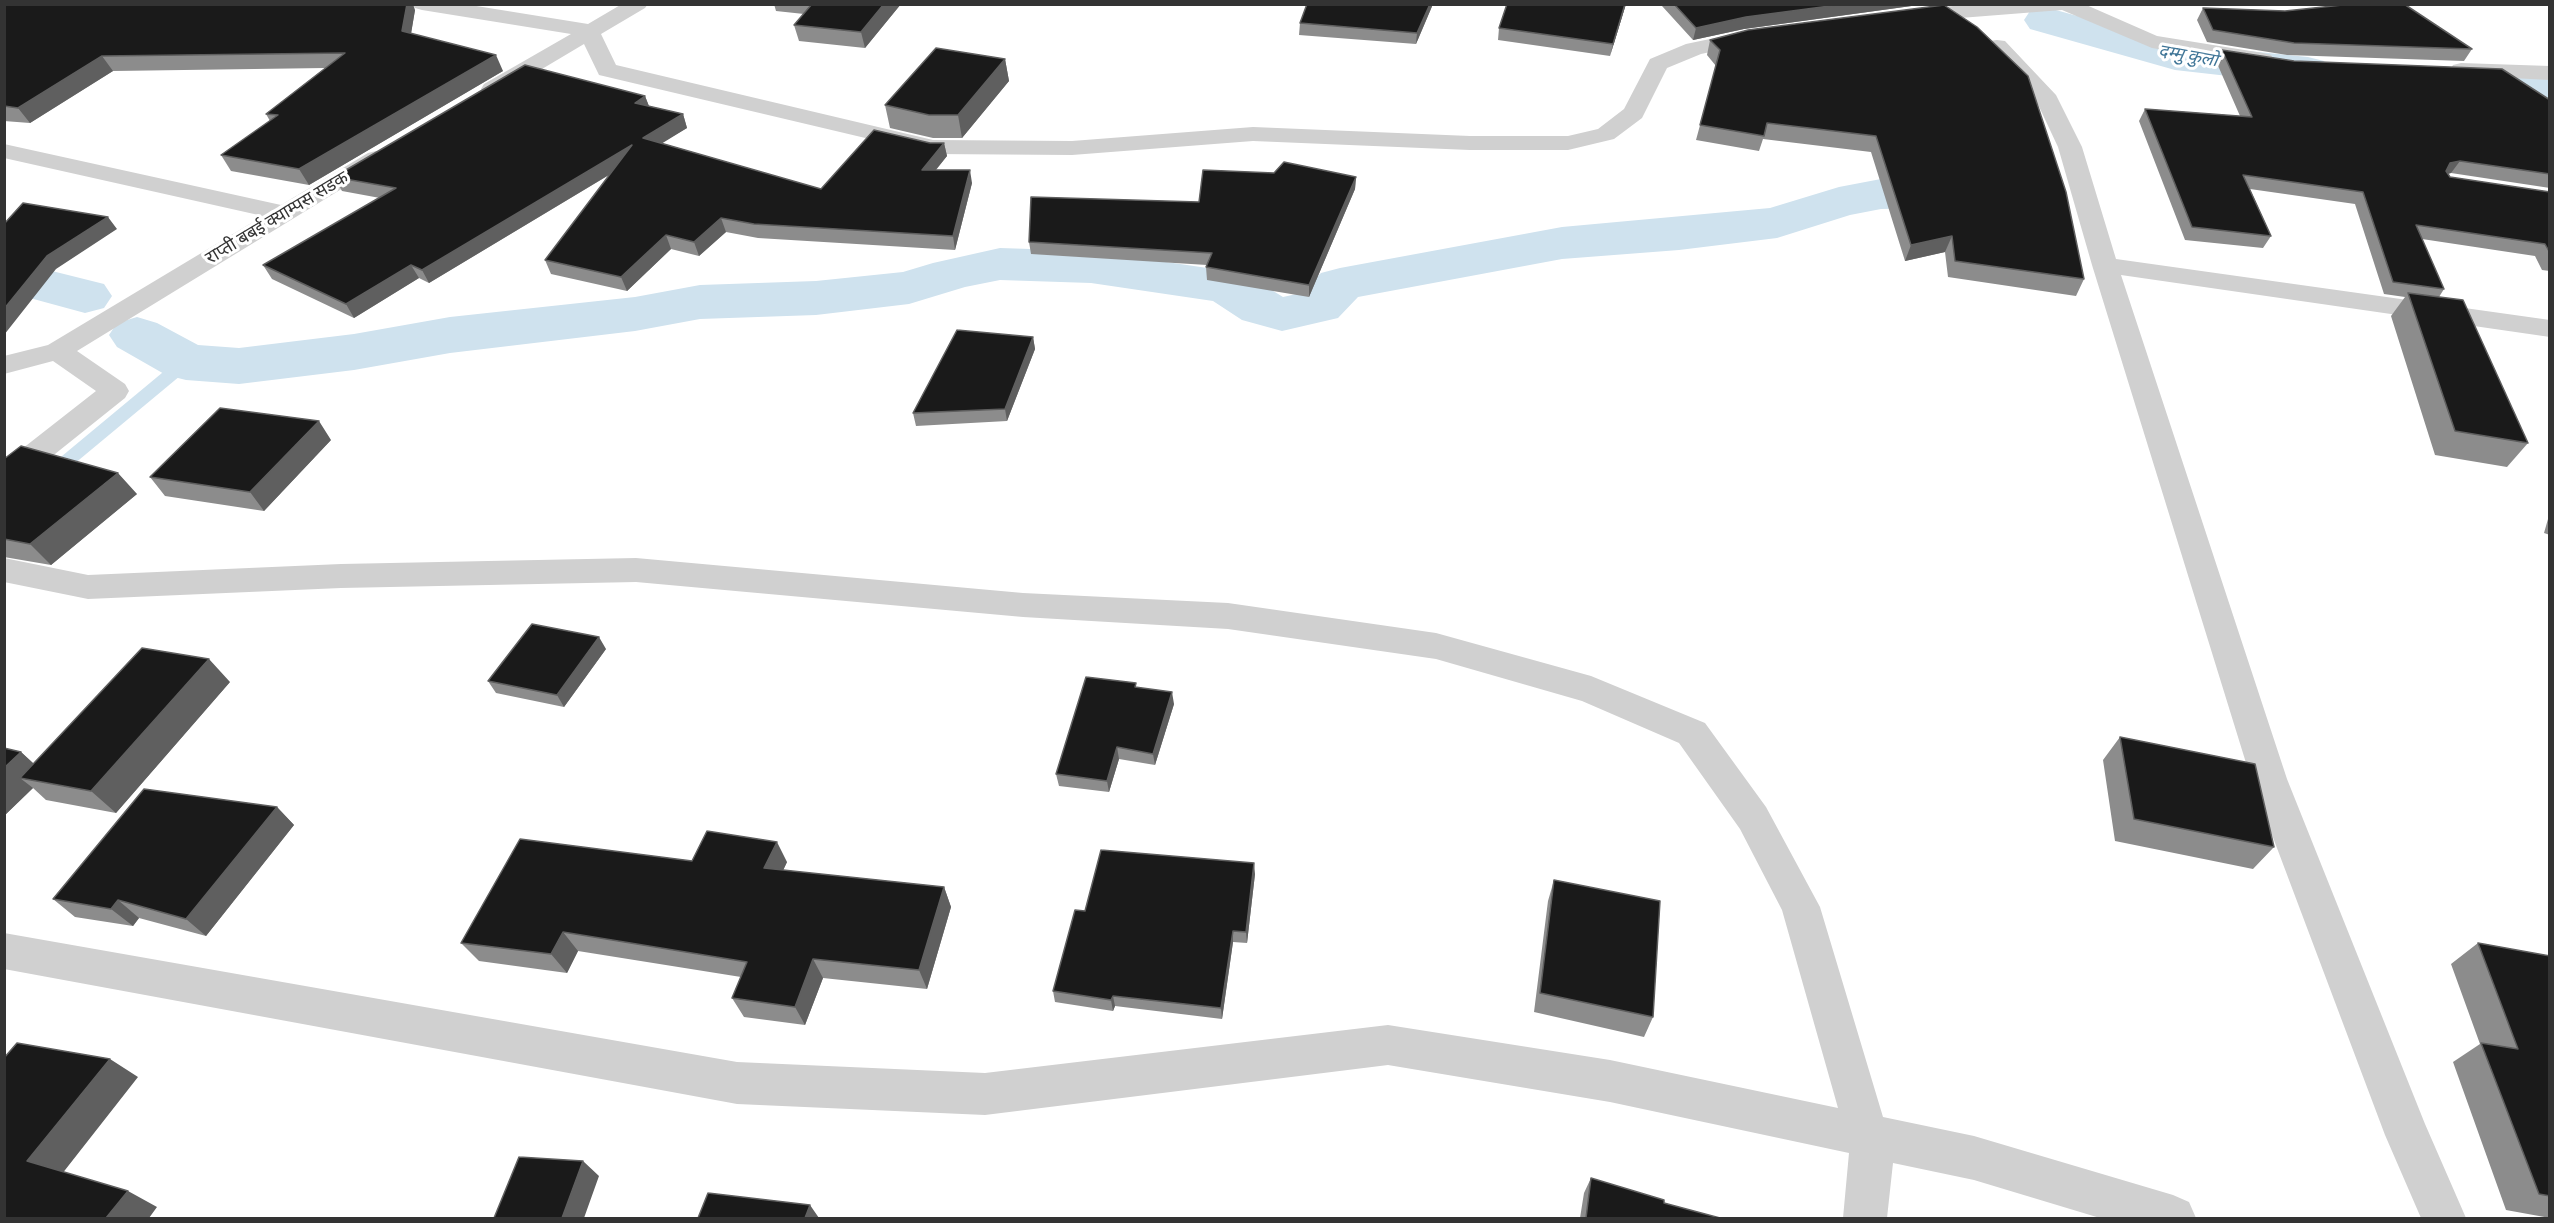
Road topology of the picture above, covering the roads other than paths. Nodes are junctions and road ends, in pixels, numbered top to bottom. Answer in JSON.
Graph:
{"nodes":[{"id":1,"x":422,"y":4,"type":"edge"},
{"id":2,"x":638,"y":4,"type":"edge"},
{"id":3,"x":2064,"y":4,"type":"edge"},
{"id":4,"x":1936,"y":8,"type":"edge"},
{"id":5,"x":1882,"y":19,"type":"edge"},
{"id":6,"x":589,"y":31,"type":"junction"},
{"id":7,"x":1779,"y":33,"type":"edge"},
{"id":8,"x":2287,"y":64,"type":"edge"},
{"id":9,"x":2442,"y":69,"type":"edge"},
{"id":10,"x":2550,"y":73,"type":"edge"},
{"id":11,"x":477,"y":98,"type":"edge"},
{"id":12,"x":395,"y":146,"type":"edge"},
{"id":13,"x":4,"y":151,"type":"edge"},
{"id":14,"x":283,"y":213,"type":"junction"},
{"id":15,"x":2105,"y":265,"type":"junction"},
{"id":16,"x":2550,"y":329,"type":"edge"},
{"id":17,"x":58,"y":351,"type":"junction"},
{"id":18,"x":4,"y":365,"type":"edge"},
{"id":19,"x":4,"y":479,"type":"edge"},
{"id":20,"x":4,"y":570,"type":"edge"},
{"id":21,"x":4,"y":951,"type":"edge"},
{"id":22,"x":1870,"y":1136,"type":"junction"},
{"id":23,"x":1865,"y":1218,"type":"edge"},
{"id":24,"x":2174,"y":1218,"type":"edge"},
{"id":25,"x":2444,"y":1218,"type":"edge"}],
"edges":[{"from":1,"to":6,"type":"street"},
{"from":2,"to":6,"type":"street"},
{"from":3,"to":4,"type":"street"},
{"from":3,"to":8,"type":"street"},
{"from":4,"to":5,"type":"street"},
{"from":4,"to":15,"type":"street"},
{"from":6,"to":7,"type":"street"},
{"from":6,"to":11,"type":"street"},
{"from":9,"to":10,"type":"street"},
{"from":12,"to":14,"type":"street","name":"राप्ती बबई क्याम्पस सडक"},
{"from":13,"to":14,"type":"street"},
{"from":14,"to":17,"type":"street","name":"राप्ती बबई क्याम्पस सडक"},
{"from":15,"to":16,"type":"street"},
{"from":15,"to":25,"type":"street"},
{"from":17,"to":18,"type":"street","name":"राप्ती बबई क्याम्पस सडक"},
{"from":17,"to":19,"type":"street"},
{"from":20,"to":22,"type":"street"},
{"from":21,"to":22,"type":"street"},
{"from":22,"to":23,"type":"street"},
{"from":22,"to":24,"type":"street"}]}
